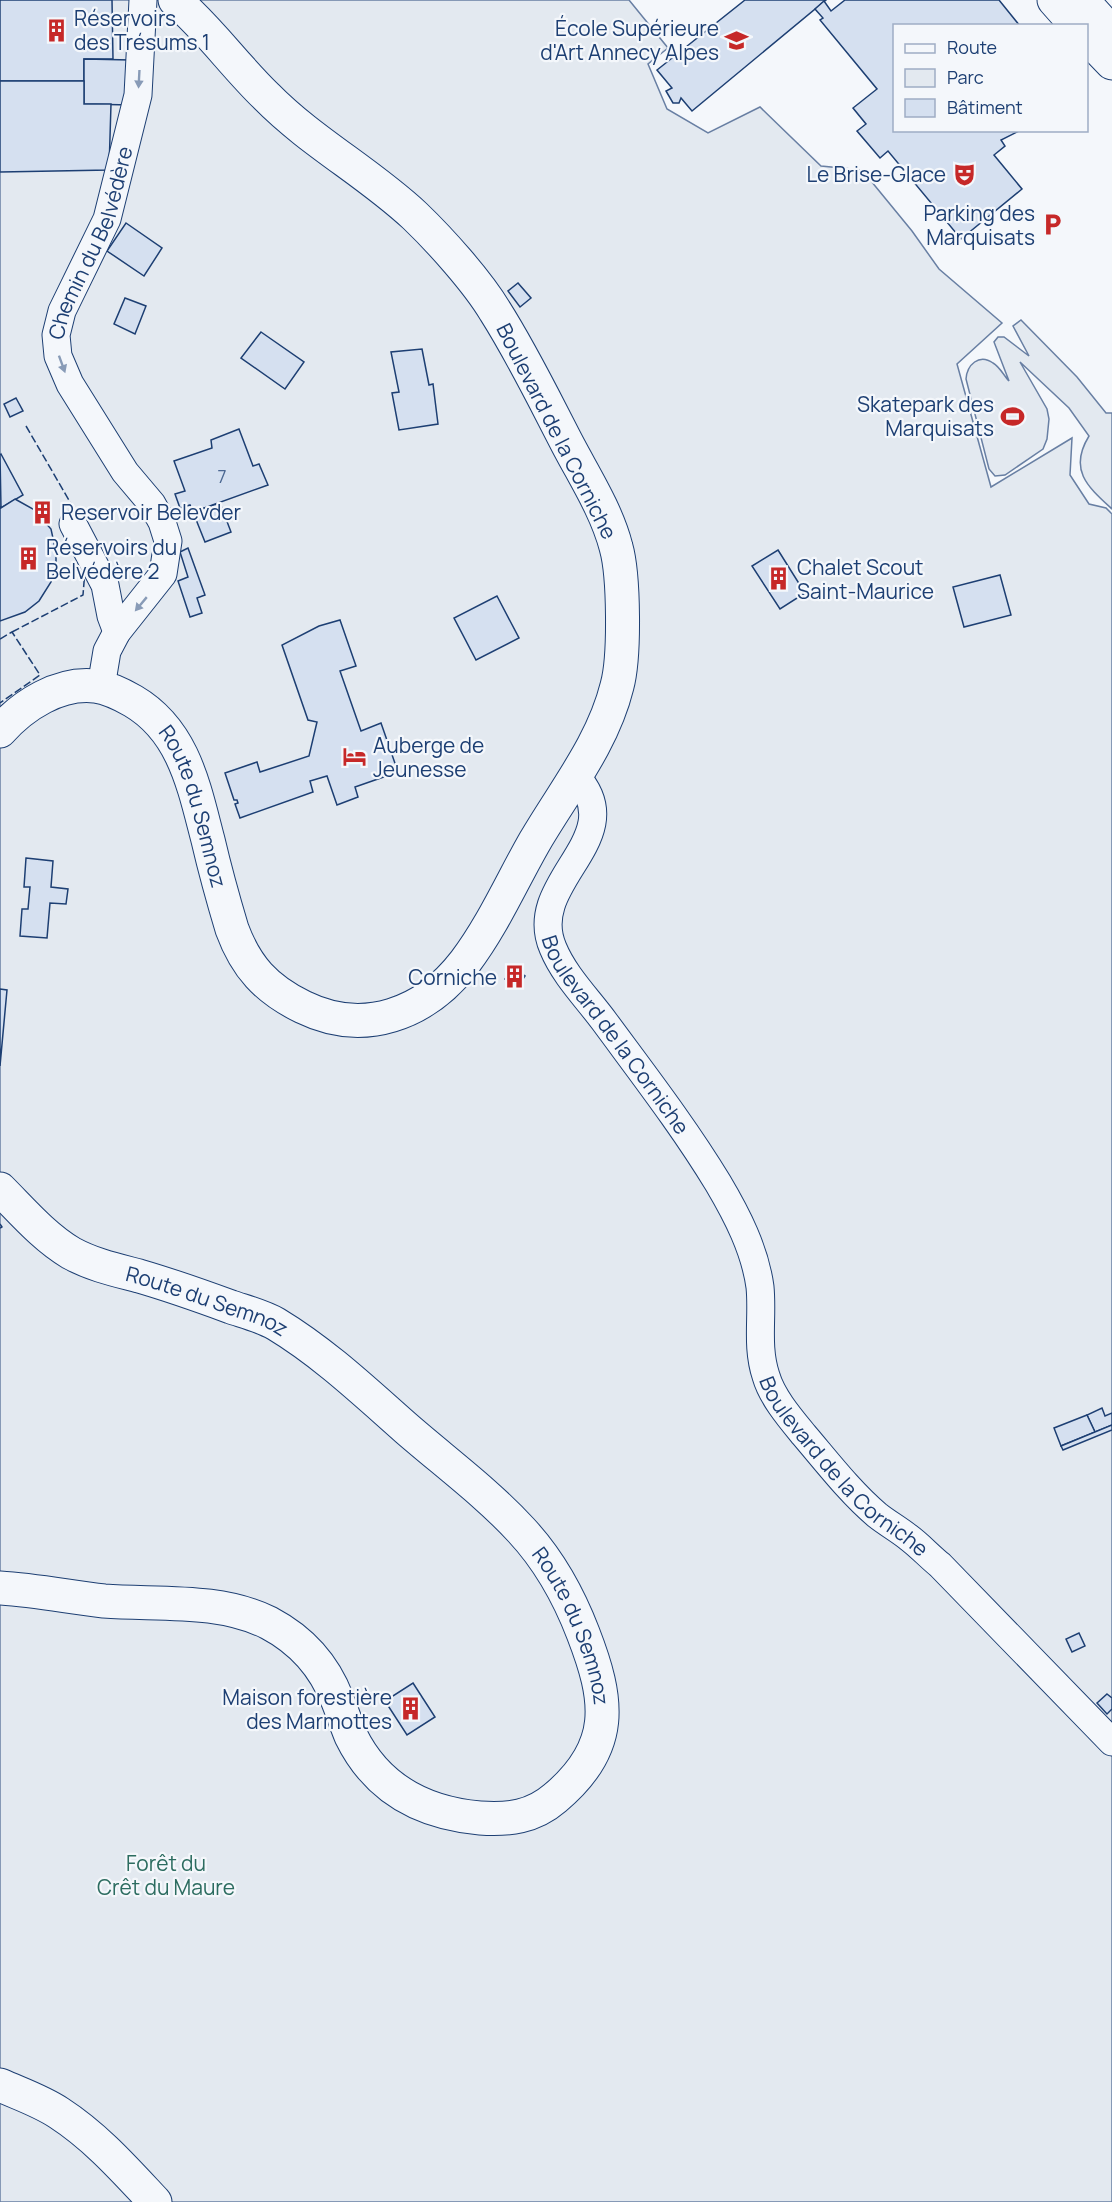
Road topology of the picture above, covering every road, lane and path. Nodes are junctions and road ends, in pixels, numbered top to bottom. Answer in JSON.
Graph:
{"nodes":[{"id":1,"x":143,"y":0,"type":"edge"},
{"id":2,"x":175,"y":0,"type":"edge"},
{"id":3,"x":1054,"y":0,"type":"edge"},
{"id":4,"x":1082,"y":0,"type":"edge"},
{"id":5,"x":1075,"y":24,"type":"edge"},
{"id":6,"x":1112,"y":33,"type":"edge"},
{"id":7,"x":1088,"y":38,"type":"edge"},
{"id":8,"x":1112,"y":63,"type":"edge"},
{"id":9,"x":73,"y":524,"type":"dead end"},
{"id":10,"x":117,"y":632,"type":"junction"},
{"id":11,"x":101,"y":687,"type":"junction"},
{"id":12,"x":0,"y":731,"type":"edge"},
{"id":13,"x":576,"y":777,"type":"junction"},
{"id":14,"x":0,"y":1189,"type":"edge"},
{"id":15,"x":0,"y":1587,"type":"edge"},
{"id":16,"x":1112,"y":1742,"type":"edge"},
{"id":17,"x":0,"y":2085,"type":"edge"},
{"id":18,"x":155,"y":2202,"type":"edge"}],
"edges":[{"from":1,"to":10,"type":"street","name":"Chemin du Belvédère","one_way":true},
{"from":2,"to":13,"type":"main road","name":"Boulevard de la Corniche"},
{"from":3,"to":5,"type":"main road"},
{"from":4,"to":6,"type":"main road"},
{"from":7,"to":8,"type":"main road"},
{"from":9,"to":10,"type":"street"},
{"from":10,"to":11,"type":"street","name":"Chemin du Belvédère"},
{"from":11,"to":12,"type":"main road","name":"Route du Semnoz"},
{"from":11,"to":13,"type":"main road","name":"Route du Semnoz"},
{"from":13,"to":16,"type":"street","name":"Boulevard de la Corniche"},
{"from":14,"to":15,"type":"main road","name":"Route du Semnoz"},
{"from":17,"to":18,"type":"main road"}]}
